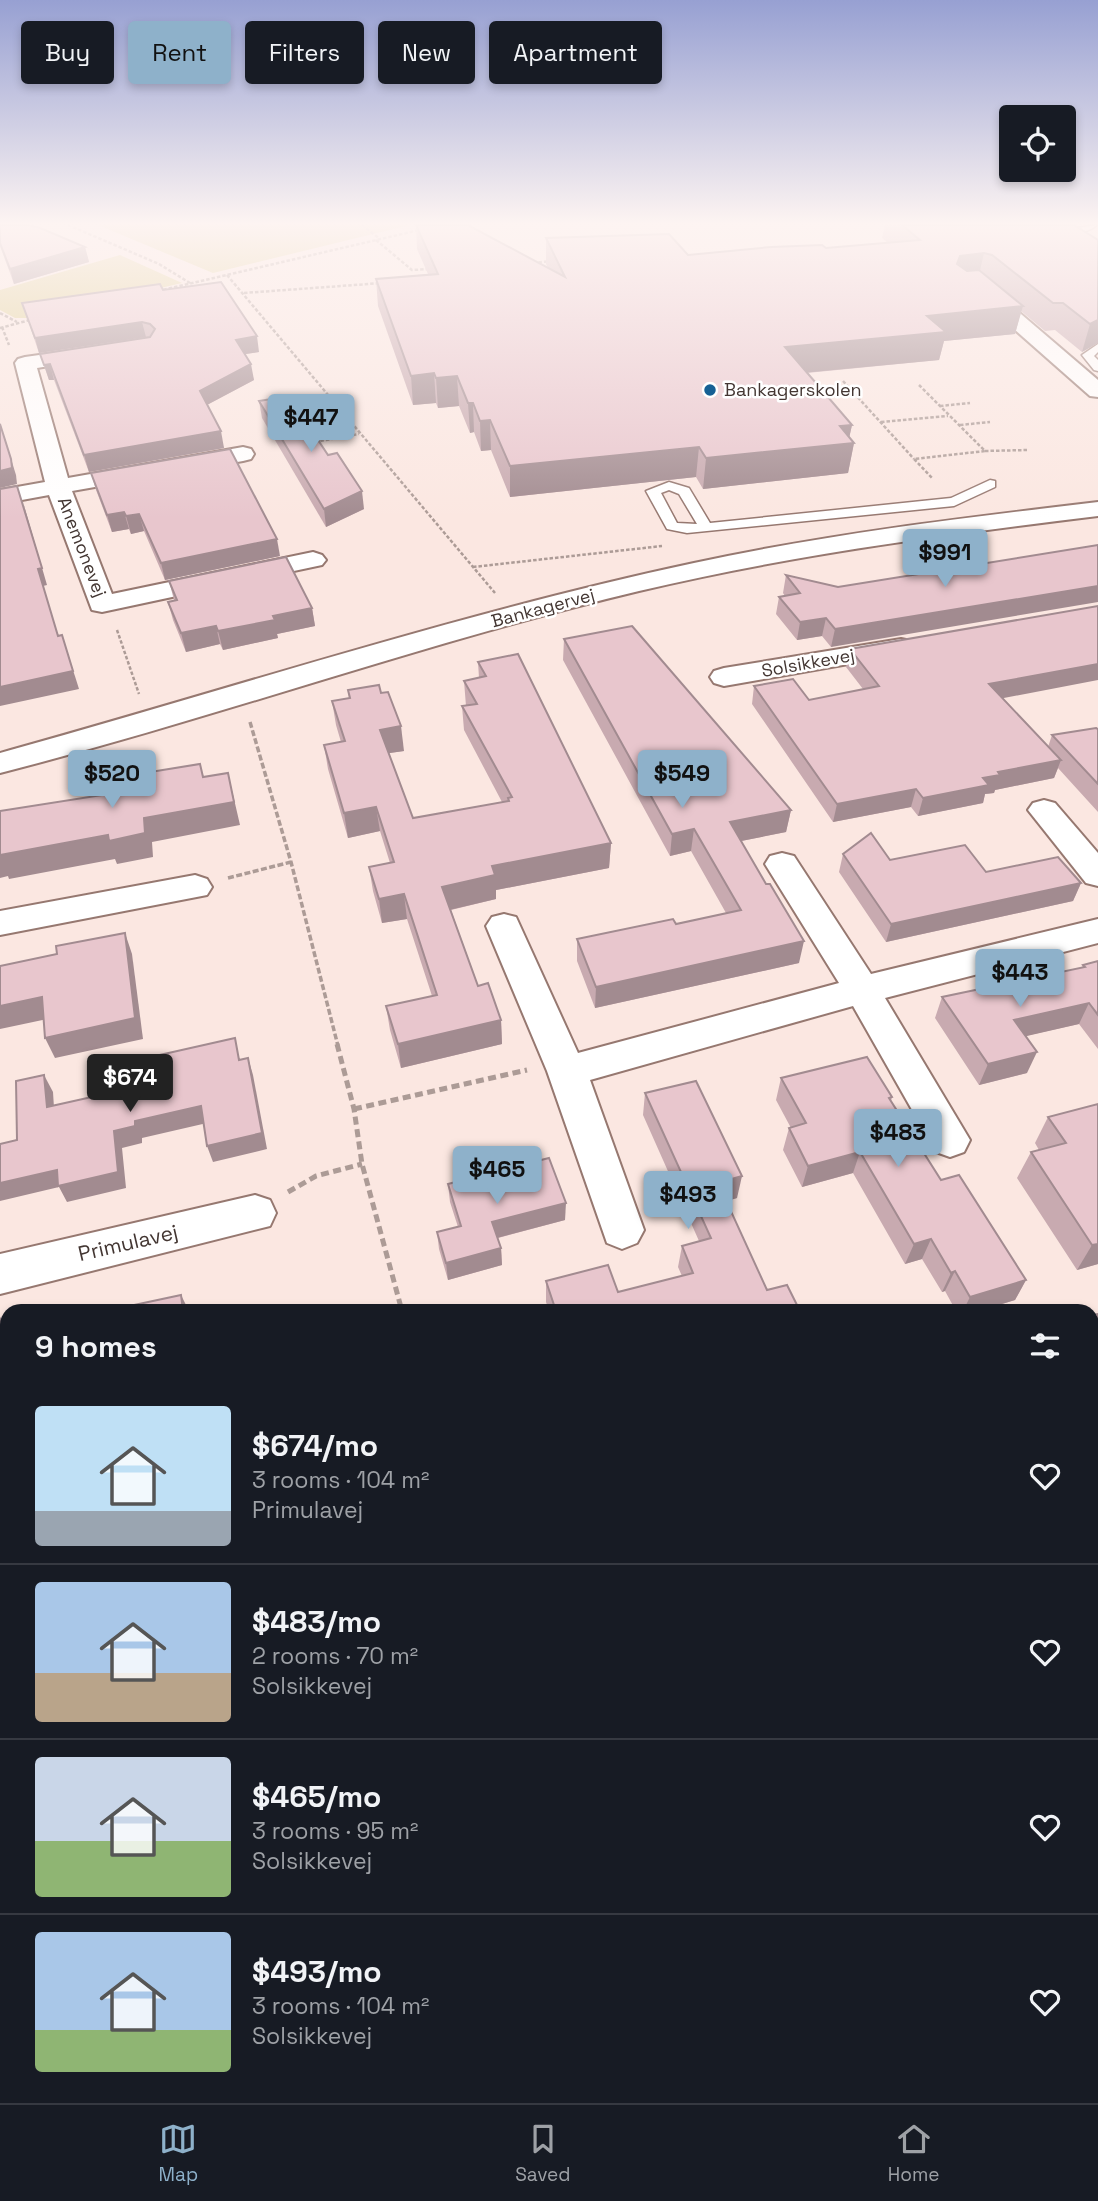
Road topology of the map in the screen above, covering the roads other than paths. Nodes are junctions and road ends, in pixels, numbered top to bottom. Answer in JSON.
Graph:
{"nodes":[{"id":1,"x":1019,"y":323,"type":"edge"},
{"id":2,"x":1098,"y":347,"type":"edge"},
{"id":3,"x":119,"y":350,"type":"edge"},
{"id":4,"x":1098,"y":368,"type":"edge"},
{"id":5,"x":1098,"y":391,"type":"edge"},
{"id":6,"x":243,"y":454,"type":"road end"},
{"id":7,"x":990,"y":484,"type":"dead end"},
{"id":8,"x":58,"y":486,"type":"junction"},
{"id":9,"x":0,"y":497,"type":"edge"},
{"id":10,"x":1098,"y":509,"type":"edge"},
{"id":11,"x":706,"y":528,"type":"dead end"},
{"id":12,"x":313,"y":560,"type":"dead end"},
{"id":13,"x":924,"y":643,"type":"edge"},
{"id":14,"x":724,"y":677,"type":"dead end"},
{"id":15,"x":0,"y":763,"type":"edge"},
{"id":16,"x":1044,"y":810,"type":"dead end"},
{"id":17,"x":782,"y":864,"type":"dead end"},
{"id":18,"x":1098,"y":875,"type":"edge"},
{"id":19,"x":195,"y":887,"type":"road end"},
{"id":20,"x":0,"y":923,"type":"edge"},
{"id":21,"x":504,"y":926,"type":"dead end"},
{"id":22,"x":1098,"y":931,"type":"edge"},
{"id":23,"x":862,"y":990,"type":"junction"},
{"id":24,"x":567,"y":1071,"type":"junction"},
{"id":25,"x":950,"y":1140,"type":"dead end"},
{"id":26,"x":255,"y":1213,"type":"road end"},
{"id":27,"x":622,"y":1230,"type":"dead end"},
{"id":28,"x":0,"y":1274,"type":"edge"}],
"edges":[{"from":1,"to":5,"type":"street"},
{"from":2,"to":4,"type":"lane"},
{"from":3,"to":8,"type":"street","name":"Anemonevej"},
{"from":6,"to":8,"type":"street","name":"Anemonevej"},
{"from":7,"to":11,"type":"lane"},
{"from":8,"to":9,"type":"street","name":"Anemonevej"},
{"from":8,"to":12,"type":"street","name":"Anemonevej"},
{"from":10,"to":15,"type":"street","name":"Bankagervej"},
{"from":13,"to":14,"type":"street","name":"Solsikkevej"},
{"from":16,"to":18,"type":"street"},
{"from":17,"to":23,"type":"street"},
{"from":19,"to":20,"type":"street"},
{"from":21,"to":24,"type":"street"},
{"from":22,"to":23,"type":"street"},
{"from":23,"to":24,"type":"street"},
{"from":23,"to":25,"type":"street"},
{"from":24,"to":27,"type":"street"},
{"from":26,"to":28,"type":"street","name":"Primulavej"}]}
